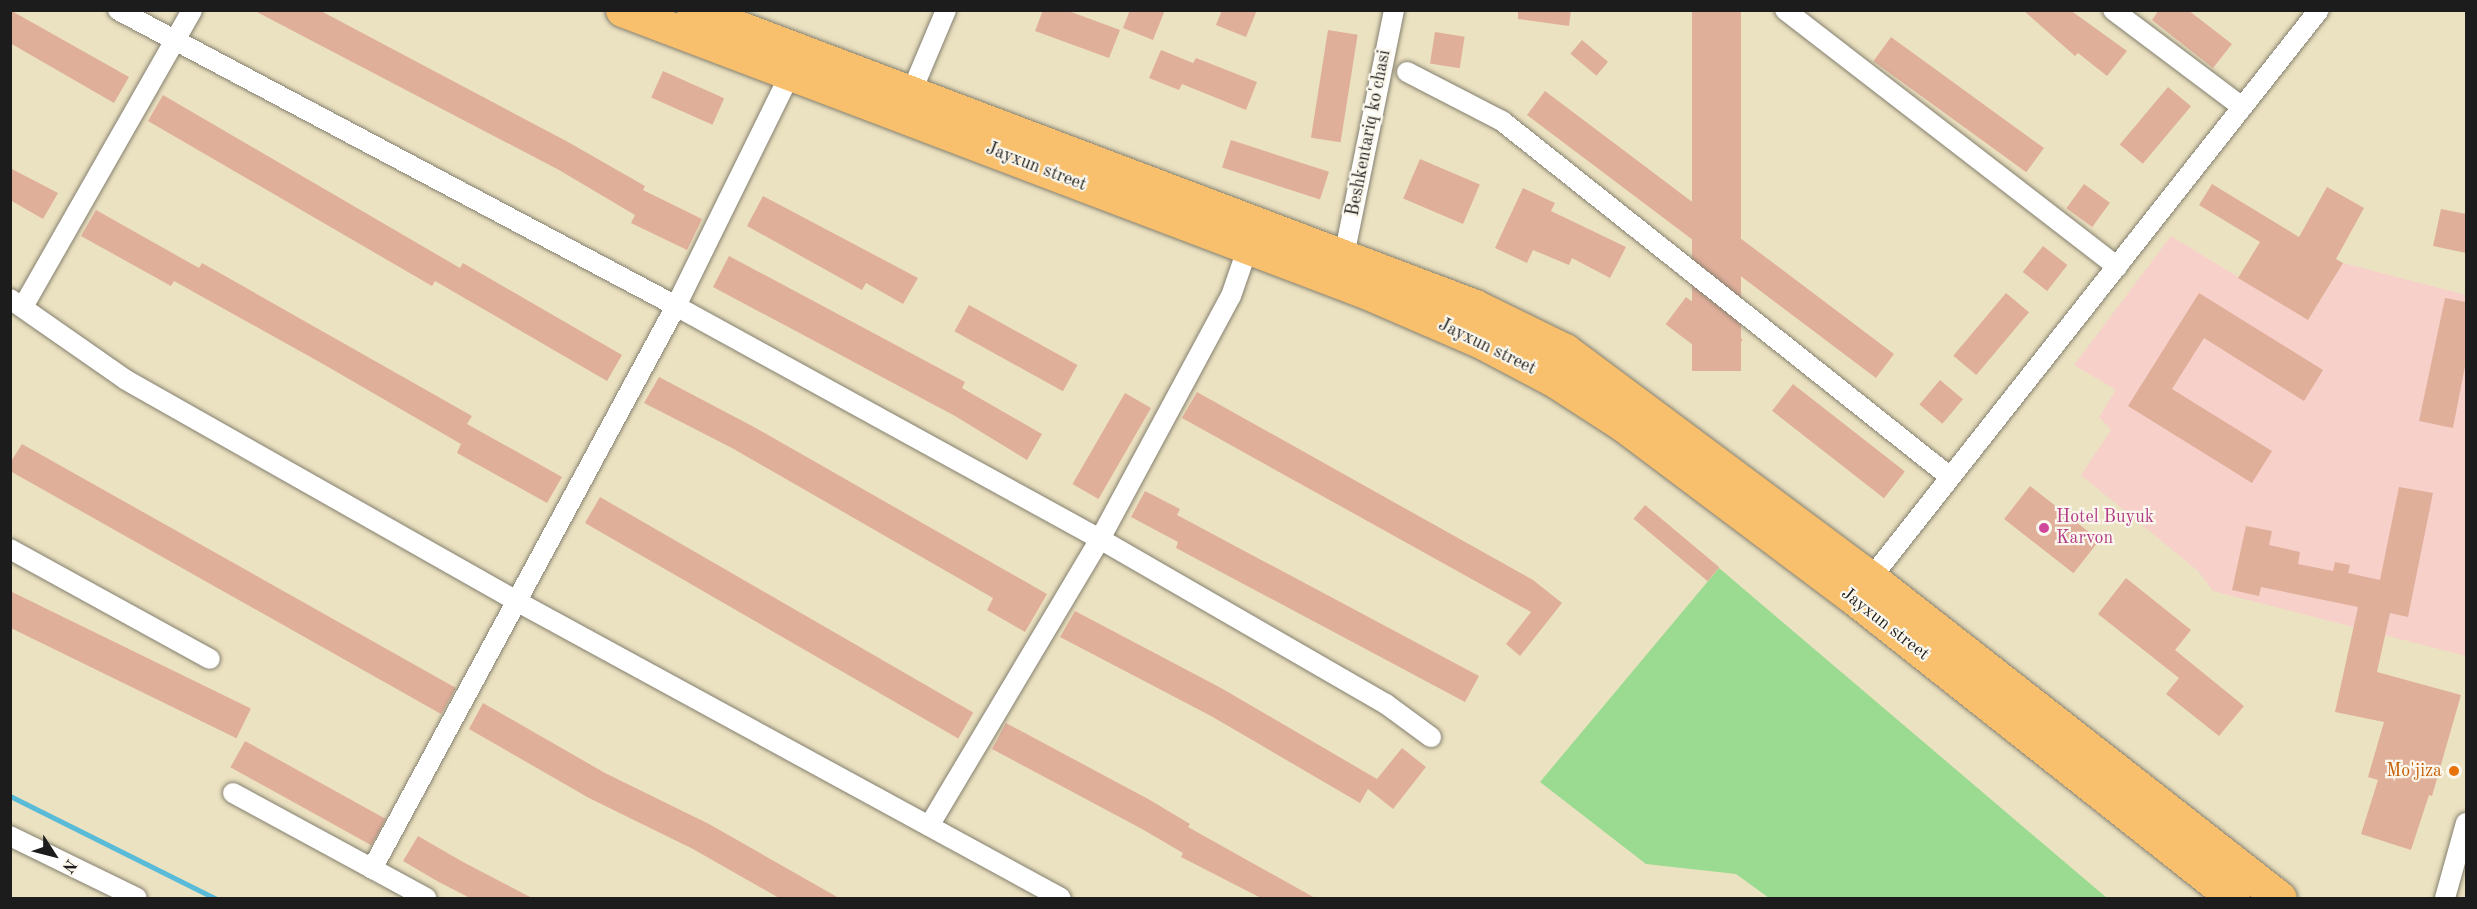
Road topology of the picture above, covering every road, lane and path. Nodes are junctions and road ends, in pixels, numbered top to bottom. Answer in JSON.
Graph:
{"nodes":[{"id":1,"x":118,"y":10,"type":"edge"},
{"id":2,"x":192,"y":10,"type":"edge"},
{"id":3,"x":622,"y":10,"type":"edge"},
{"id":4,"x":693,"y":10,"type":"edge"},
{"id":5,"x":946,"y":10,"type":"edge"},
{"id":6,"x":1785,"y":10,"type":"edge"},
{"id":7,"x":2113,"y":10,"type":"edge"},
{"id":8,"x":2319,"y":10,"type":"edge"},
{"id":9,"x":1394,"y":11,"type":"edge"},
{"id":10,"x":178,"y":40,"type":"junction"},
{"id":11,"x":1407,"y":72,"type":"dead end"},
{"id":12,"x":790,"y":74,"type":"junction"},
{"id":13,"x":911,"y":93,"type":"junction"},
{"id":14,"x":2242,"y":107,"type":"junction"},
{"id":15,"x":1248,"y":247,"type":"junction"},
{"id":16,"x":1344,"y":256,"type":"junction"},
{"id":17,"x":2117,"y":267,"type":"junction"},
{"id":18,"x":17,"y":302,"type":"edge"},
{"id":19,"x":676,"y":306,"type":"junction"},
{"id":20,"x":1950,"y":477,"type":"junction"},
{"id":21,"x":1100,"y":538,"type":"junction"},
{"id":22,"x":10,"y":549,"type":"edge"},
{"id":23,"x":1871,"y":578,"type":"junction"},
{"id":24,"x":518,"y":602,"type":"junction"},
{"id":25,"x":210,"y":659,"type":"dead end"},
{"id":26,"x":1431,"y":737,"type":"dead end"},
{"id":27,"x":233,"y":793,"type":"dead end"},
{"id":28,"x":2466,"y":823,"type":"edge"},
{"id":29,"x":929,"y":826,"type":"junction"},
{"id":30,"x":10,"y":836,"type":"edge"},
{"id":31,"x":372,"y":869,"type":"junction"},
{"id":32,"x":137,"y":898,"type":"edge"},
{"id":33,"x":426,"y":898,"type":"edge"},
{"id":34,"x":1061,"y":898,"type":"edge"},
{"id":35,"x":2233,"y":898,"type":"edge"},
{"id":36,"x":2280,"y":898,"type":"edge"},
{"id":37,"x":2445,"y":898,"type":"edge"}],
"edges":[{"from":1,"to":10,"type":"street"},
{"from":2,"to":10,"type":"street"},
{"from":3,"to":12,"type":"highway","name":"Jayxun street"},
{"from":4,"to":13,"type":"highway","name":"Jayxun street"},
{"from":5,"to":13,"type":"street"},
{"from":6,"to":17,"type":"street"},
{"from":7,"to":14,"type":"street"},
{"from":8,"to":14,"type":"street"},
{"from":9,"to":16,"type":"street","name":"Beshkentariq ko'chasi"},
{"from":10,"to":18,"type":"street"},
{"from":10,"to":19,"type":"street"},
{"from":11,"to":20,"type":"street"},
{"from":12,"to":15,"type":"highway","name":"Jayxun street"},
{"from":12,"to":19,"type":"street"},
{"from":13,"to":16,"type":"highway","name":"Jayxun street"},
{"from":14,"to":17,"type":"street"},
{"from":15,"to":21,"type":"street"},
{"from":15,"to":35,"type":"highway","name":"Jayxun street"},
{"from":16,"to":23,"type":"highway","name":"Jayxun street"},
{"from":17,"to":20,"type":"street"},
{"from":18,"to":24,"type":"street"},
{"from":19,"to":21,"type":"street"},
{"from":19,"to":24,"type":"street"},
{"from":20,"to":23,"type":"street"},
{"from":21,"to":26,"type":"street"},
{"from":21,"to":29,"type":"street"},
{"from":22,"to":25,"type":"street"},
{"from":23,"to":36,"type":"highway","name":"Jayxun street"},
{"from":24,"to":29,"type":"street"},
{"from":24,"to":31,"type":"street"},
{"from":27,"to":31,"type":"street"},
{"from":28,"to":37,"type":"street"},
{"from":29,"to":34,"type":"street"},
{"from":30,"to":32,"type":"street"},
{"from":31,"to":33,"type":"street"}]}
